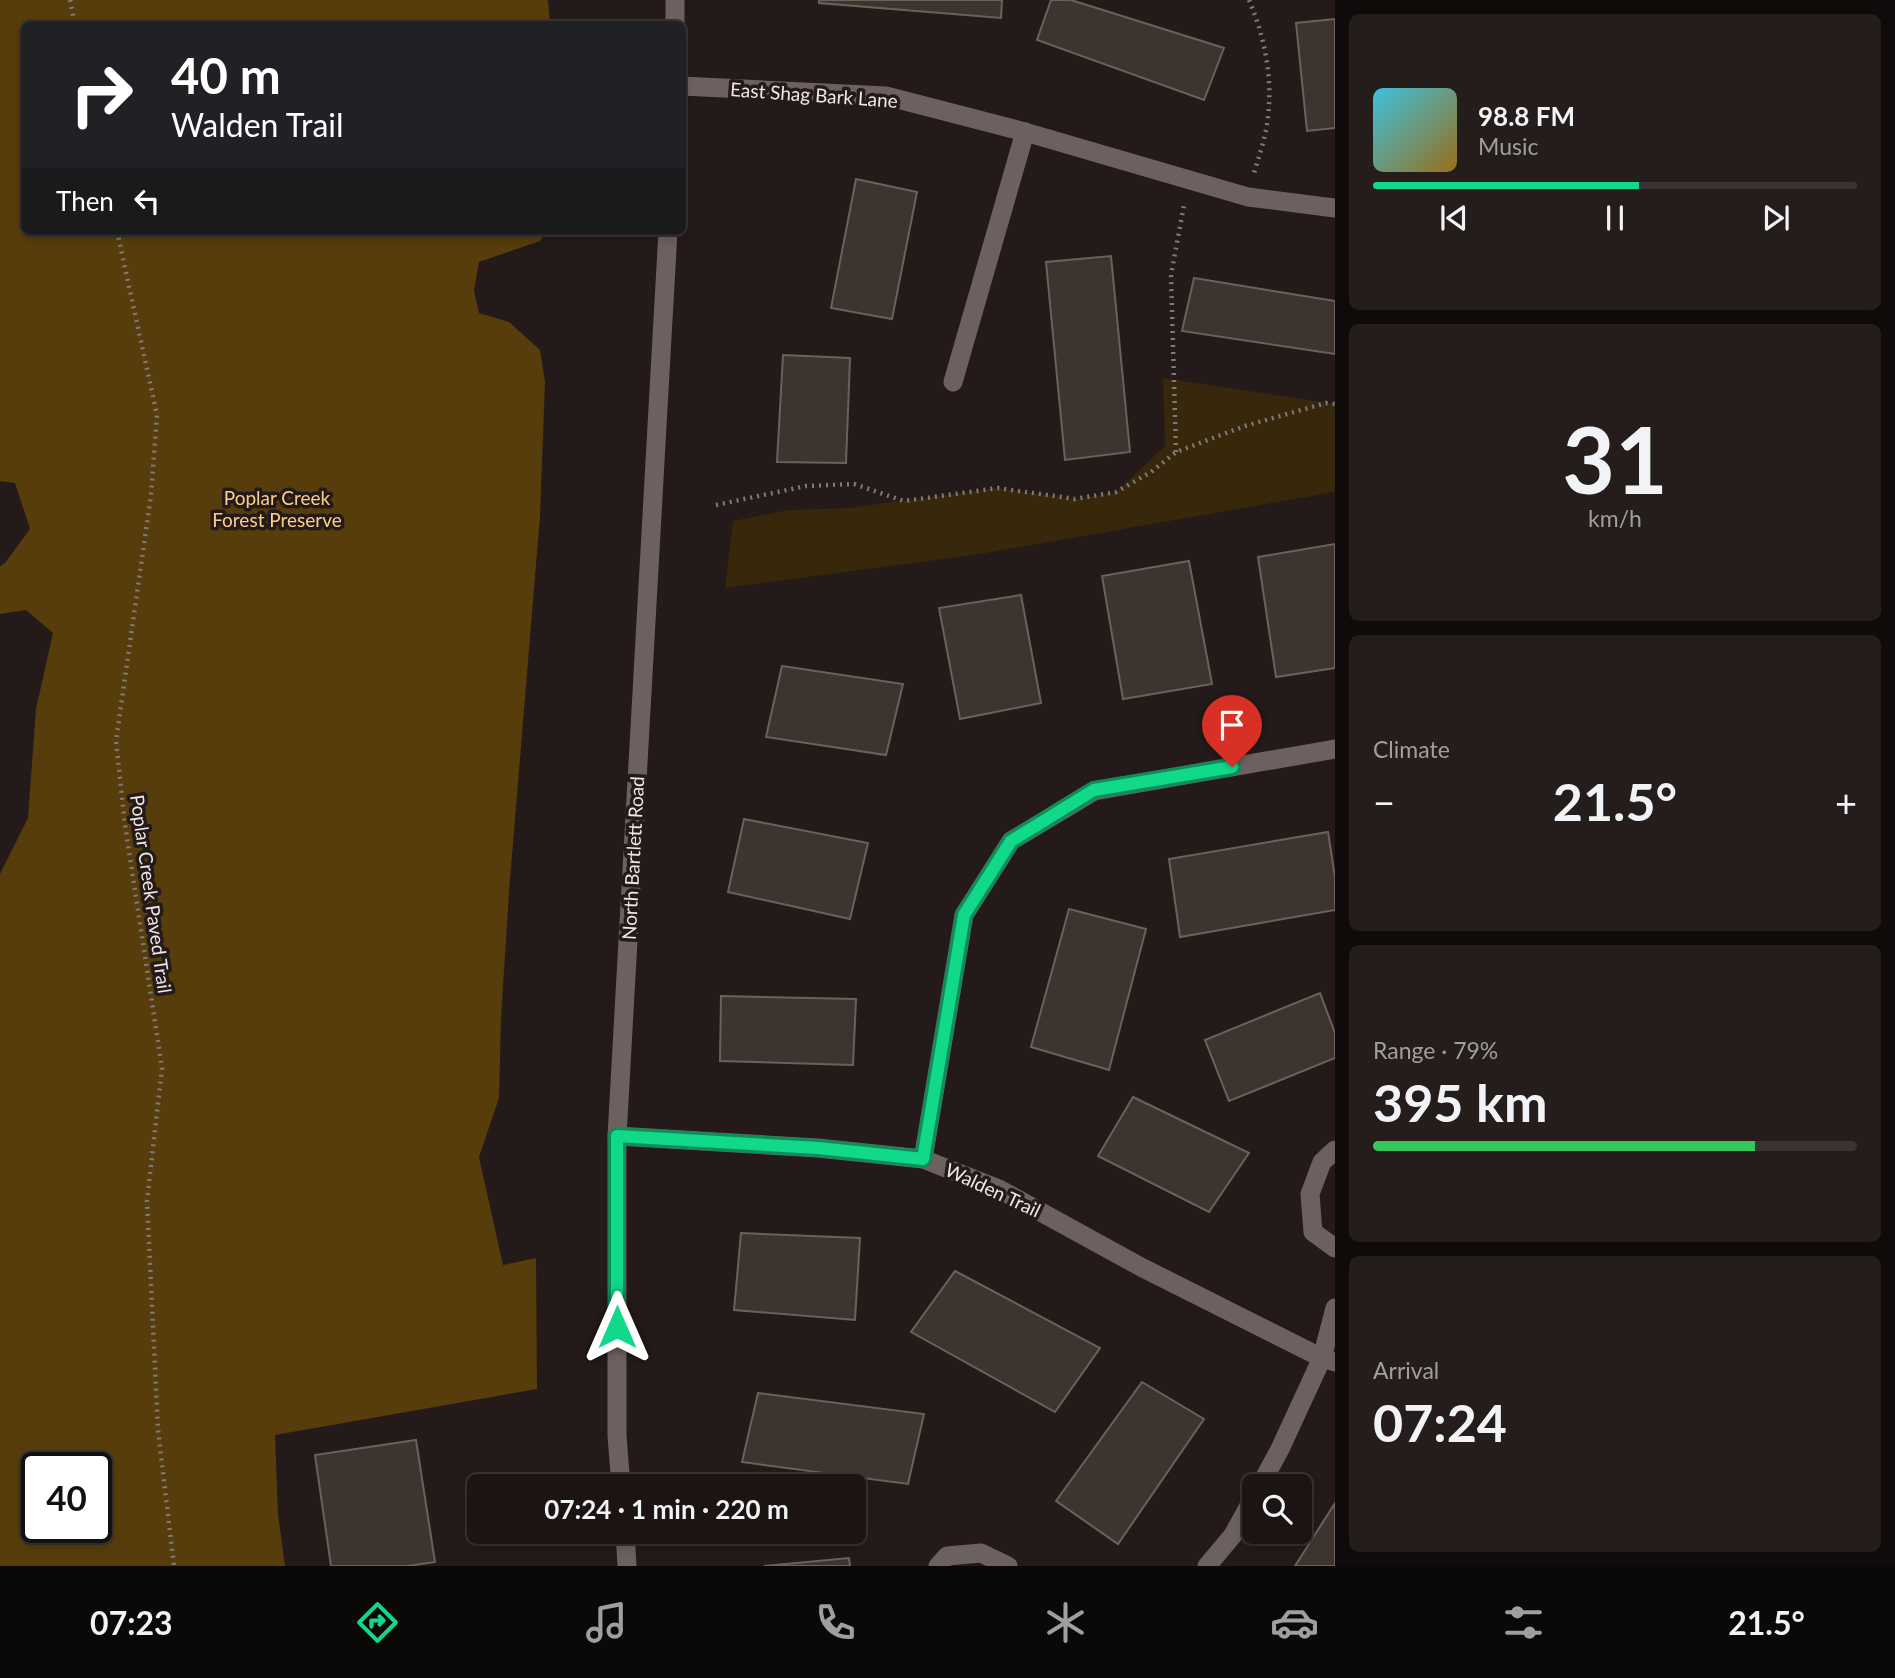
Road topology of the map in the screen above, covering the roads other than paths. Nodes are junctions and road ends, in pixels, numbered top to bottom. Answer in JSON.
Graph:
{"nodes":[{"id":1,"x":675,"y":0,"type":"edge"},
{"id":2,"x":675,"y":21,"type":"edge"},
{"id":3,"x":686,"y":86,"type":"edge"},
{"id":4,"x":1025,"y":132,"type":"junction"},
{"id":5,"x":1335,"y":208,"type":"edge"},
{"id":6,"x":668,"y":235,"type":"edge"},
{"id":7,"x":953,"y":383,"type":"dead end"},
{"id":8,"x":1335,"y":749,"type":"edge"},
{"id":9,"x":617,"y":1136,"type":"junction"},
{"id":10,"x":1335,"y":1150,"type":"edge"},
{"id":11,"x":923,"y":1159,"type":"junction"},
{"id":12,"x":1335,"y":1248,"type":"edge"},
{"id":13,"x":1335,"y":1308,"type":"edge"},
{"id":14,"x":1329,"y":1360,"type":"edge"},
{"id":15,"x":620,"y":1474,"type":"edge"},
{"id":16,"x":1266,"y":1474,"type":"edge"},
{"id":17,"x":1242,"y":1519,"type":"edge"},
{"id":18,"x":626,"y":1544,"type":"edge"},
{"id":19,"x":627,"y":1566,"type":"edge"},
{"id":20,"x":938,"y":1566,"type":"edge"},
{"id":21,"x":1008,"y":1566,"type":"edge"},
{"id":22,"x":1207,"y":1566,"type":"edge"}],
"edges":[{"from":1,"to":2,"type":"street"},
{"from":3,"to":4,"type":"street","name":"East Shag Bark Lane"},
{"from":4,"to":5,"type":"street","name":"East Shag Bark Lane"},
{"from":4,"to":7,"type":"street"},
{"from":6,"to":9,"type":"street","name":"North Bartlett Road"},
{"from":8,"to":11,"type":"street"},
{"from":9,"to":11,"type":"street","name":"Walden Trail"},
{"from":9,"to":15,"type":"street","name":"North Bartlett Road"},
{"from":10,"to":12,"type":"street"},
{"from":11,"to":14,"type":"street","name":"Walden Trail"},
{"from":13,"to":14,"type":"street"},
{"from":14,"to":16,"type":"street"},
{"from":17,"to":22,"type":"street"},
{"from":18,"to":19,"type":"street"},
{"from":20,"to":21,"type":"street"}]}
